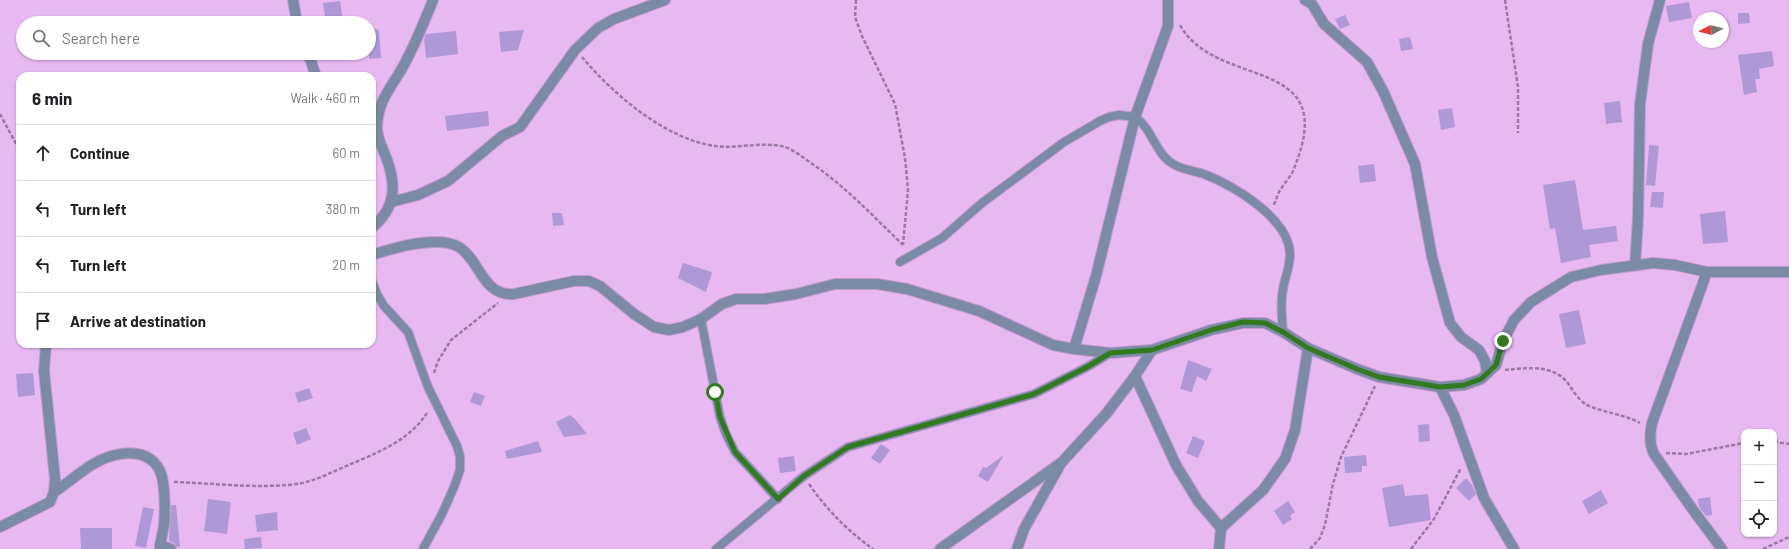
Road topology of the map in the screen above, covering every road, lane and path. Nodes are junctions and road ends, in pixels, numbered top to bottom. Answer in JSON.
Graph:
{"nodes":[{"id":1,"x":293,"y":0,"type":"edge"},
{"id":2,"x":433,"y":0,"type":"edge"},
{"id":3,"x":665,"y":0,"type":"edge"},
{"id":4,"x":856,"y":0,"type":"edge"},
{"id":5,"x":1306,"y":0,"type":"edge"},
{"id":6,"x":1505,"y":0,"type":"edge"},
{"id":7,"x":1660,"y":0,"type":"edge"},
{"id":8,"x":1168,"y":5,"type":"edge"},
{"id":9,"x":296,"y":16,"type":"edge"},
{"id":10,"x":575,"y":50,"type":"junction"},
{"id":11,"x":310,"y":60,"type":"edge"},
{"id":12,"x":315,"y":72,"type":"edge"},
{"id":13,"x":0,"y":114,"type":"edge"},
{"id":14,"x":1135,"y":117,"type":"junction"},
{"id":15,"x":1518,"y":133,"type":"dead end"},
{"id":16,"x":16,"y":144,"type":"edge"},
{"id":17,"x":391,"y":202,"type":"junction"},
{"id":18,"x":1269,"y":214,"type":"junction"},
{"id":19,"x":376,"y":225,"type":"edge"},
{"id":20,"x":903,"y":245,"type":"junction"},
{"id":21,"x":376,"y":254,"type":"edge"},
{"id":22,"x":900,"y":262,"type":"joint"},
{"id":23,"x":1635,"y":264,"type":"junction"},
{"id":24,"x":1707,"y":272,"type":"junction"},
{"id":25,"x":1789,"y":272,"type":"edge"},
{"id":26,"x":376,"y":291,"type":"edge"},
{"id":27,"x":506,"y":294,"type":"junction"},
{"id":28,"x":701,"y":319,"type":"junction"},
{"id":29,"x":1283,"y":332,"type":"junction"},
{"id":30,"x":46,"y":348,"type":"edge"},
{"id":31,"x":1308,"y":348,"type":"junction"},
{"id":32,"x":1074,"y":349,"type":"junction"},
{"id":33,"x":1152,"y":350,"type":"junction"},
{"id":34,"x":1110,"y":353,"type":"junction"},
{"id":35,"x":1487,"y":373,"type":"junction"},
{"id":36,"x":1135,"y":376,"type":"junction"},
{"id":37,"x":1379,"y":377,"type":"junction"},
{"id":38,"x":428,"y":387,"type":"junction"},
{"id":39,"x":1440,"y":387,"type":"junction"},
{"id":40,"x":429,"y":408,"type":"dead end"},
{"id":41,"x":1651,"y":429,"type":"junction"},
{"id":42,"x":1777,"y":442,"type":"edge"},
{"id":43,"x":1741,"y":444,"type":"edge"},
{"id":44,"x":1789,"y":444,"type":"edge"},
{"id":45,"x":1654,"y":454,"type":"junction"},
{"id":46,"x":1468,"y":456,"type":"junction"},
{"id":47,"x":1062,"y":462,"type":"junction"},
{"id":48,"x":804,"y":476,"type":"junction"},
{"id":49,"x":163,"y":481,"type":"junction"},
{"id":50,"x":54,"y":492,"type":"junction"},
{"id":51,"x":778,"y":499,"type":"junction"},
{"id":52,"x":0,"y":527,"type":"edge"},
{"id":53,"x":1221,"y":528,"type":"junction"},
{"id":54,"x":1789,"y":537,"type":"edge"},
{"id":55,"x":160,"y":547,"type":"edge"},
{"id":56,"x":170,"y":549,"type":"edge"},
{"id":57,"x":423,"y":549,"type":"edge"},
{"id":58,"x":716,"y":549,"type":"edge"},
{"id":59,"x":873,"y":549,"type":"edge"},
{"id":60,"x":940,"y":549,"type":"edge"},
{"id":61,"x":1017,"y":549,"type":"edge"},
{"id":62,"x":1219,"y":549,"type":"edge"},
{"id":63,"x":1310,"y":549,"type":"edge"},
{"id":64,"x":1411,"y":549,"type":"edge"},
{"id":65,"x":1514,"y":549,"type":"edge"},
{"id":66,"x":1722,"y":549,"type":"edge"},
{"id":67,"x":1763,"y":549,"type":"edge"}],
"edges":[{"from":1,"to":9,"type":"street"},
{"from":2,"to":17,"type":"street"},
{"from":3,"to":10,"type":"street"},
{"from":4,"to":20,"type":"path"},
{"from":5,"to":35,"type":"street"},
{"from":6,"to":15,"type":"path"},
{"from":7,"to":23,"type":"street"},
{"from":8,"to":14,"type":"street"},
{"from":8,"to":18,"type":"path"},
{"from":10,"to":17,"type":"street"},
{"from":10,"to":20,"type":"path"},
{"from":11,"to":12,"type":"street"},
{"from":13,"to":16,"type":"path"},
{"from":14,"to":18,"type":"lane"},
{"from":14,"to":22,"type":"lane"},
{"from":14,"to":32,"type":"street"},
{"from":17,"to":19,"type":"street"},
{"from":18,"to":29,"type":"lane"},
{"from":20,"to":22,"type":"path"},
{"from":21,"to":27,"type":"street"},
{"from":23,"to":24,"type":"street"},
{"from":23,"to":35,"type":"street"},
{"from":24,"to":25,"type":"street"},
{"from":24,"to":41,"type":"street"},
{"from":26,"to":38,"type":"lane"},
{"from":27,"to":28,"type":"street"},
{"from":27,"to":38,"type":"path"},
{"from":28,"to":32,"type":"street"},
{"from":28,"to":51,"type":"lane"},
{"from":29,"to":31,"type":"street"},
{"from":29,"to":33,"type":"street"},
{"from":30,"to":50,"type":"street"},
{"from":31,"to":37,"type":"street"},
{"from":31,"to":53,"type":"street"},
{"from":32,"to":34,"type":"street"},
{"from":33,"to":34,"type":"street"},
{"from":33,"to":36,"type":"street"},
{"from":34,"to":48,"type":"lane"},
{"from":35,"to":39,"type":"street"},
{"from":35,"to":41,"type":"path"},
{"from":36,"to":47,"type":"street"},
{"from":36,"to":53,"type":"street"},
{"from":37,"to":39,"type":"street"},
{"from":37,"to":63,"type":"path"},
{"from":38,"to":57,"type":"lane"},
{"from":39,"to":46,"type":"street"},
{"from":40,"to":49,"type":"path"},
{"from":41,"to":45,"type":"street"},
{"from":42,"to":44,"type":"path"},
{"from":43,"to":45,"type":"path"},
{"from":45,"to":66,"type":"street"},
{"from":46,"to":64,"type":"path"},
{"from":46,"to":65,"type":"street"},
{"from":47,"to":60,"type":"street"},
{"from":47,"to":61,"type":"street"},
{"from":48,"to":51,"type":"lane"},
{"from":48,"to":59,"type":"path"},
{"from":49,"to":50,"type":"street"},
{"from":49,"to":55,"type":"street"},
{"from":50,"to":52,"type":"street"},
{"from":51,"to":58,"type":"lane"},
{"from":53,"to":62,"type":"street"},
{"from":54,"to":67,"type":"path"},
{"from":55,"to":56,"type":"street"}]}
